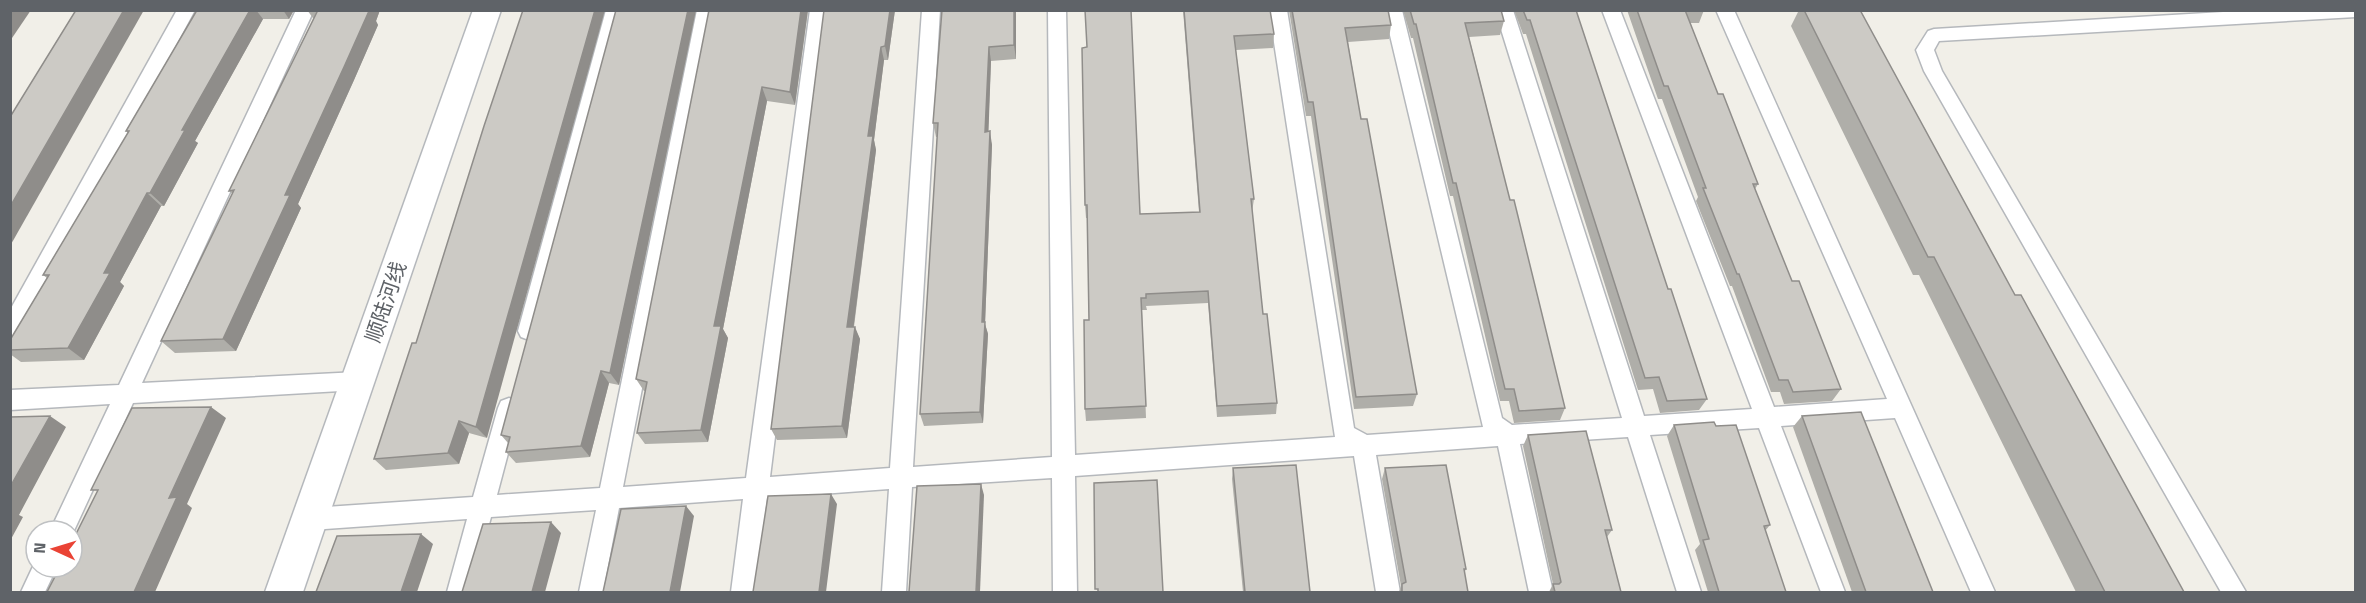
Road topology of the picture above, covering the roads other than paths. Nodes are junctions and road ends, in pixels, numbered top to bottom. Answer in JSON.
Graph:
{"nodes":[{"id":1,"x":186,"y":10,"type":"edge"},
{"id":2,"x":305,"y":10,"type":"edge"},
{"id":3,"x":487,"y":10,"type":"edge"},
{"id":4,"x":615,"y":10,"type":"edge"},
{"id":5,"x":706,"y":10,"type":"edge"},
{"id":6,"x":819,"y":10,"type":"edge"},
{"id":7,"x":931,"y":10,"type":"edge"},
{"id":8,"x":1056,"y":10,"type":"edge"},
{"id":9,"x":1278,"y":10,"type":"edge"},
{"id":10,"x":1393,"y":10,"type":"edge"},
{"id":11,"x":1504,"y":10,"type":"edge"},
{"id":12,"x":1611,"y":10,"type":"edge"},
{"id":13,"x":1725,"y":10,"type":"edge"},
{"id":14,"x":2355,"y":11,"type":"edge"},
{"id":15,"x":10,"y":331,"type":"edge"},
{"id":16,"x":526,"y":345,"type":"edge"},
{"id":17,"x":358,"y":381,"type":"junction"},
{"id":18,"x":513,"y":392,"type":"edge"},
{"id":19,"x":127,"y":393,"type":"junction"},
{"id":20,"x":10,"y":400,"type":"edge"},
{"id":21,"x":1901,"y":408,"type":"junction"},
{"id":22,"x":1766,"y":417,"type":"junction"},
{"id":23,"x":1636,"y":426,"type":"junction"},
{"id":24,"x":1507,"y":435,"type":"junction"},
{"id":25,"x":1363,"y":445,"type":"junction"},
{"id":26,"x":1063,"y":466,"type":"junction"},
{"id":27,"x":901,"y":478,"type":"junction"},
{"id":28,"x":757,"y":488,"type":"junction"},
{"id":29,"x":610,"y":498,"type":"junction"},
{"id":30,"x":483,"y":507,"type":"junction"},
{"id":31,"x":68,"y":519,"type":"edge"},
{"id":32,"x":311,"y":519,"type":"junction"},
{"id":33,"x":284,"y":592,"type":"edge"},
{"id":34,"x":459,"y":592,"type":"edge"},
{"id":35,"x":591,"y":592,"type":"edge"},
{"id":36,"x":743,"y":592,"type":"edge"},
{"id":37,"x":894,"y":592,"type":"edge"},
{"id":38,"x":1065,"y":592,"type":"edge"},
{"id":39,"x":1388,"y":592,"type":"edge"},
{"id":40,"x":1541,"y":592,"type":"edge"},
{"id":41,"x":1689,"y":592,"type":"edge"},
{"id":42,"x":1833,"y":592,"type":"edge"},
{"id":43,"x":1983,"y":592,"type":"edge"},
{"id":44,"x":2234,"y":592,"type":"edge"}],
"edges":[{"from":1,"to":15,"type":"lane"},
{"from":2,"to":19,"type":"lane"},
{"from":3,"to":17,"type":"street","name":"顺陆河线"},
{"from":4,"to":16,"type":"lane"},
{"from":5,"to":29,"type":"lane"},
{"from":6,"to":28,"type":"lane"},
{"from":7,"to":27,"type":"lane"},
{"from":8,"to":26,"type":"lane"},
{"from":9,"to":25,"type":"lane"},
{"from":10,"to":24,"type":"lane"},
{"from":11,"to":23,"type":"lane"},
{"from":12,"to":22,"type":"lane"},
{"from":13,"to":21,"type":"lane"},
{"from":14,"to":44,"type":"lane"},
{"from":17,"to":19,"type":"lane"},
{"from":17,"to":32,"type":"street","name":"顺陆河线"},
{"from":18,"to":30,"type":"lane"},
{"from":19,"to":20,"type":"lane"},
{"from":19,"to":31,"type":"lane"},
{"from":21,"to":22,"type":"lane"},
{"from":21,"to":43,"type":"lane"},
{"from":22,"to":23,"type":"lane"},
{"from":22,"to":42,"type":"lane"},
{"from":23,"to":24,"type":"lane"},
{"from":23,"to":41,"type":"lane"},
{"from":24,"to":25,"type":"lane"},
{"from":24,"to":40,"type":"lane"},
{"from":25,"to":26,"type":"lane"},
{"from":25,"to":39,"type":"lane"},
{"from":26,"to":27,"type":"lane"},
{"from":26,"to":38,"type":"lane"},
{"from":27,"to":28,"type":"lane"},
{"from":27,"to":37,"type":"lane"},
{"from":28,"to":29,"type":"lane"},
{"from":28,"to":36,"type":"lane"},
{"from":29,"to":30,"type":"lane"},
{"from":29,"to":35,"type":"lane"},
{"from":30,"to":32,"type":"lane"},
{"from":30,"to":34,"type":"lane"},
{"from":32,"to":33,"type":"street","name":"顺陆河线"}]}
